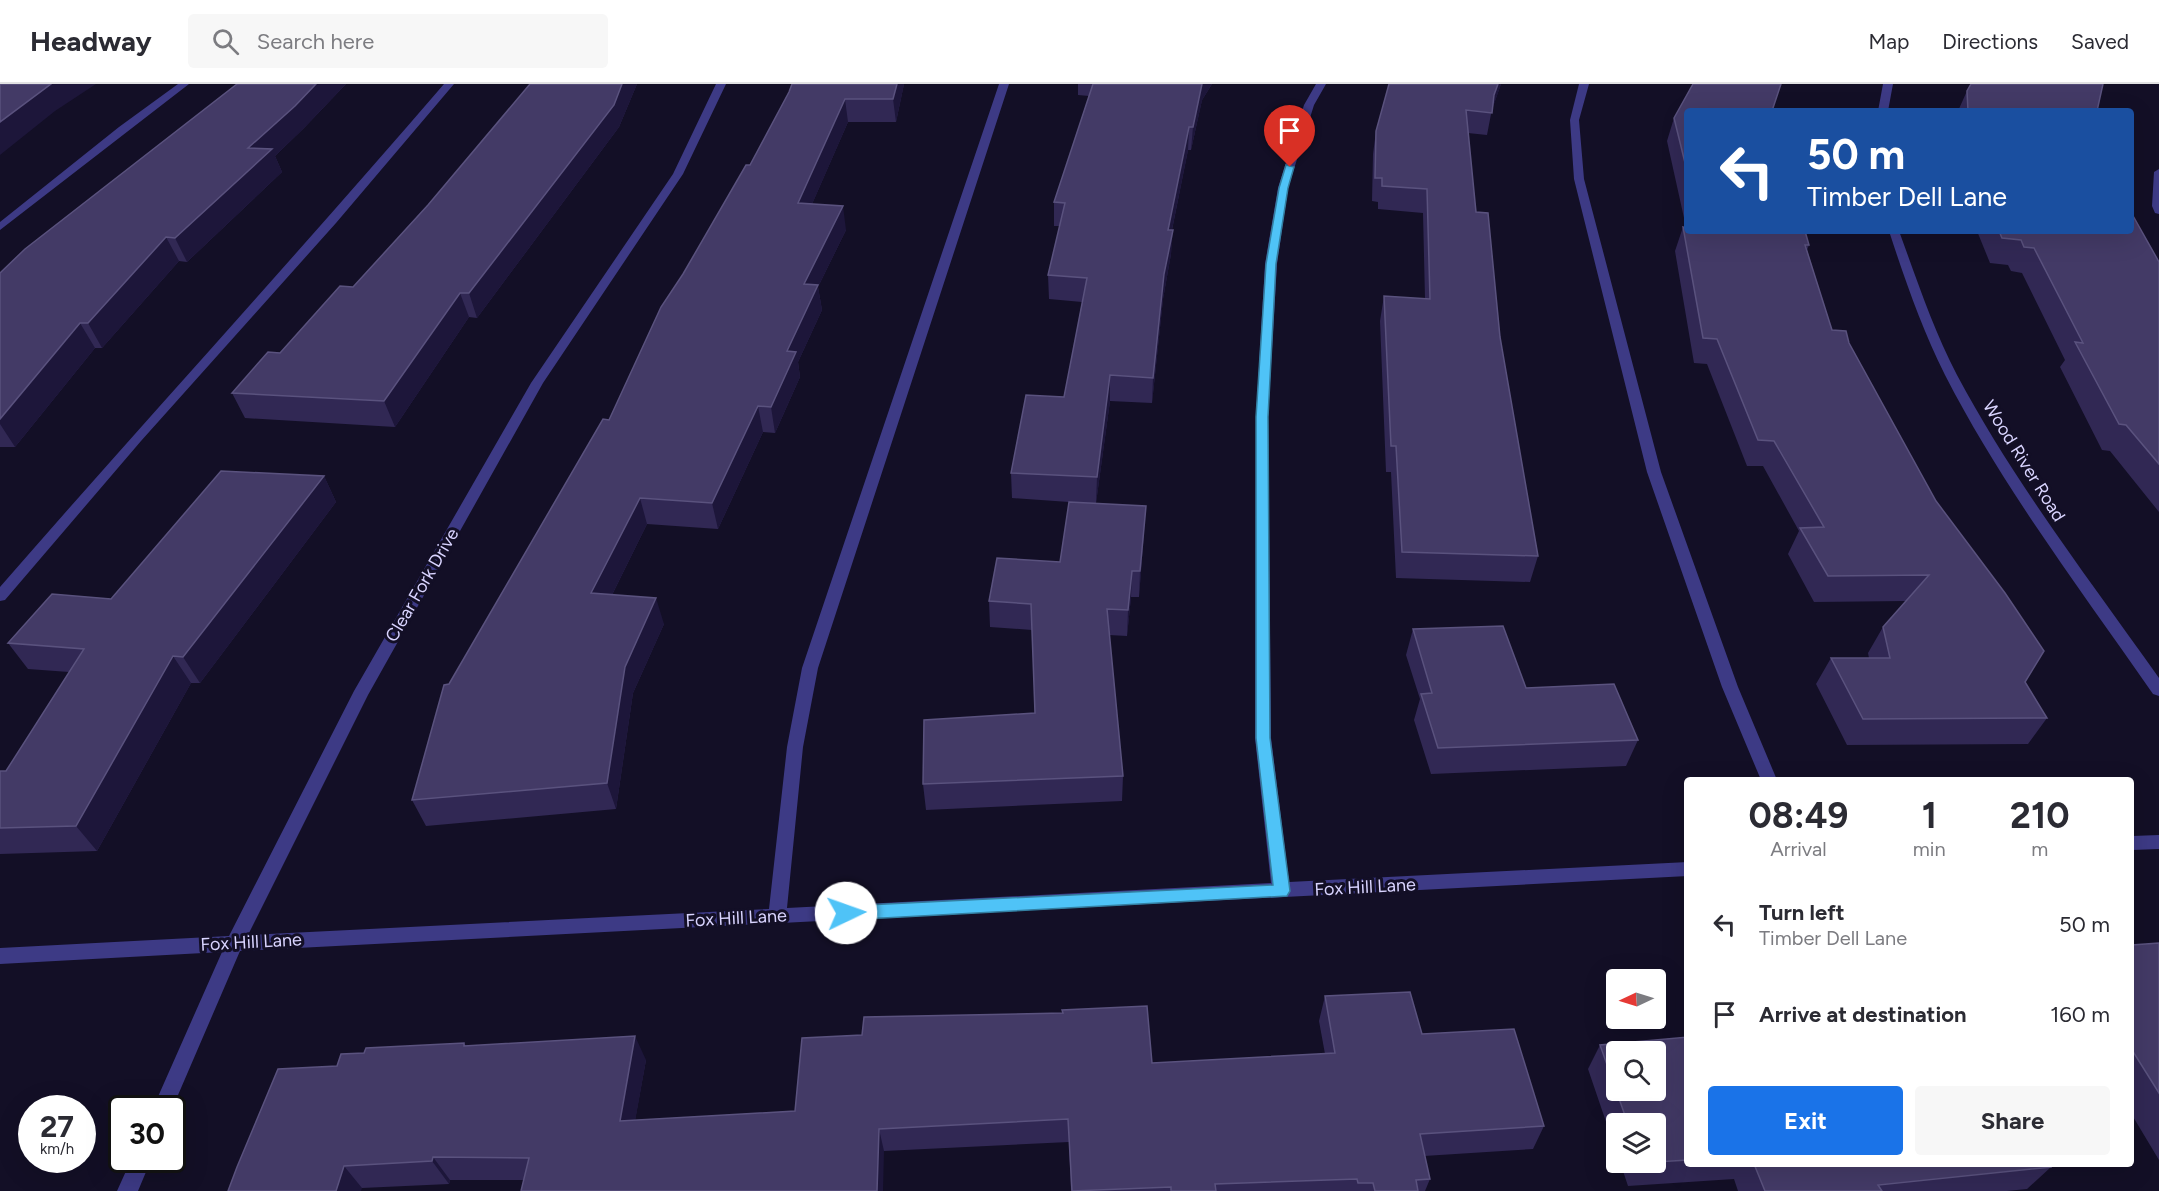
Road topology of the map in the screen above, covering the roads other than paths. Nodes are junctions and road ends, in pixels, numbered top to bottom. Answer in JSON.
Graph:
{"nodes":[{"id":1,"x":184,"y":84,"type":"edge"},
{"id":2,"x":449,"y":84,"type":"edge"},
{"id":3,"x":720,"y":84,"type":"edge"},
{"id":4,"x":1004,"y":84,"type":"edge"},
{"id":5,"x":1321,"y":84,"type":"edge"},
{"id":6,"x":1584,"y":84,"type":"edge"},
{"id":7,"x":1888,"y":84,"type":"edge"},
{"id":8,"x":1884,"y":108,"type":"edge"},
{"id":9,"x":2159,"y":172,"type":"edge"},
{"id":10,"x":2159,"y":210,"type":"edge"},
{"id":11,"x":0,"y":227,"type":"edge"},
{"id":12,"x":1895,"y":234,"type":"edge"},
{"id":13,"x":0,"y":596,"type":"edge"},
{"id":14,"x":2159,"y":690,"type":"edge"},
{"id":15,"x":1768,"y":777,"type":"edge"},
{"id":16,"x":2159,"y":842,"type":"edge"},
{"id":17,"x":2134,"y":843,"type":"edge"},
{"id":18,"x":1684,"y":869,"type":"edge"},
{"id":19,"x":1281,"y":891,"type":"junction"},
{"id":20,"x":777,"y":916,"type":"junction"},
{"id":21,"x":235,"y":943,"type":"junction"},
{"id":22,"x":0,"y":956,"type":"edge"},
{"id":23,"x":169,"y":1095,"type":"edge"},
{"id":24,"x":135,"y":1173,"type":"edge"},
{"id":25,"x":127,"y":1191,"type":"edge"}],
"edges":[{"from":1,"to":11,"type":"street"},
{"from":2,"to":13,"type":"street"},
{"from":3,"to":21,"type":"street","name":"Clear Fork Drive"},
{"from":4,"to":20,"type":"street"},
{"from":5,"to":19,"type":"street"},
{"from":6,"to":15,"type":"street"},
{"from":7,"to":8,"type":"street"},
{"from":9,"to":10,"type":"street"},
{"from":12,"to":14,"type":"street","name":"Wood River Road"},
{"from":16,"to":17,"type":"street"},
{"from":18,"to":19,"type":"street","name":"Fox Hill Lane"},
{"from":19,"to":20,"type":"street","name":"Fox Hill Lane"},
{"from":20,"to":21,"type":"street","name":"Fox Hill Lane"},
{"from":21,"to":22,"type":"street","name":"Fox Hill Lane"},
{"from":21,"to":23,"type":"street","name":"Clear Fork Drive"},
{"from":24,"to":25,"type":"street"}]}
